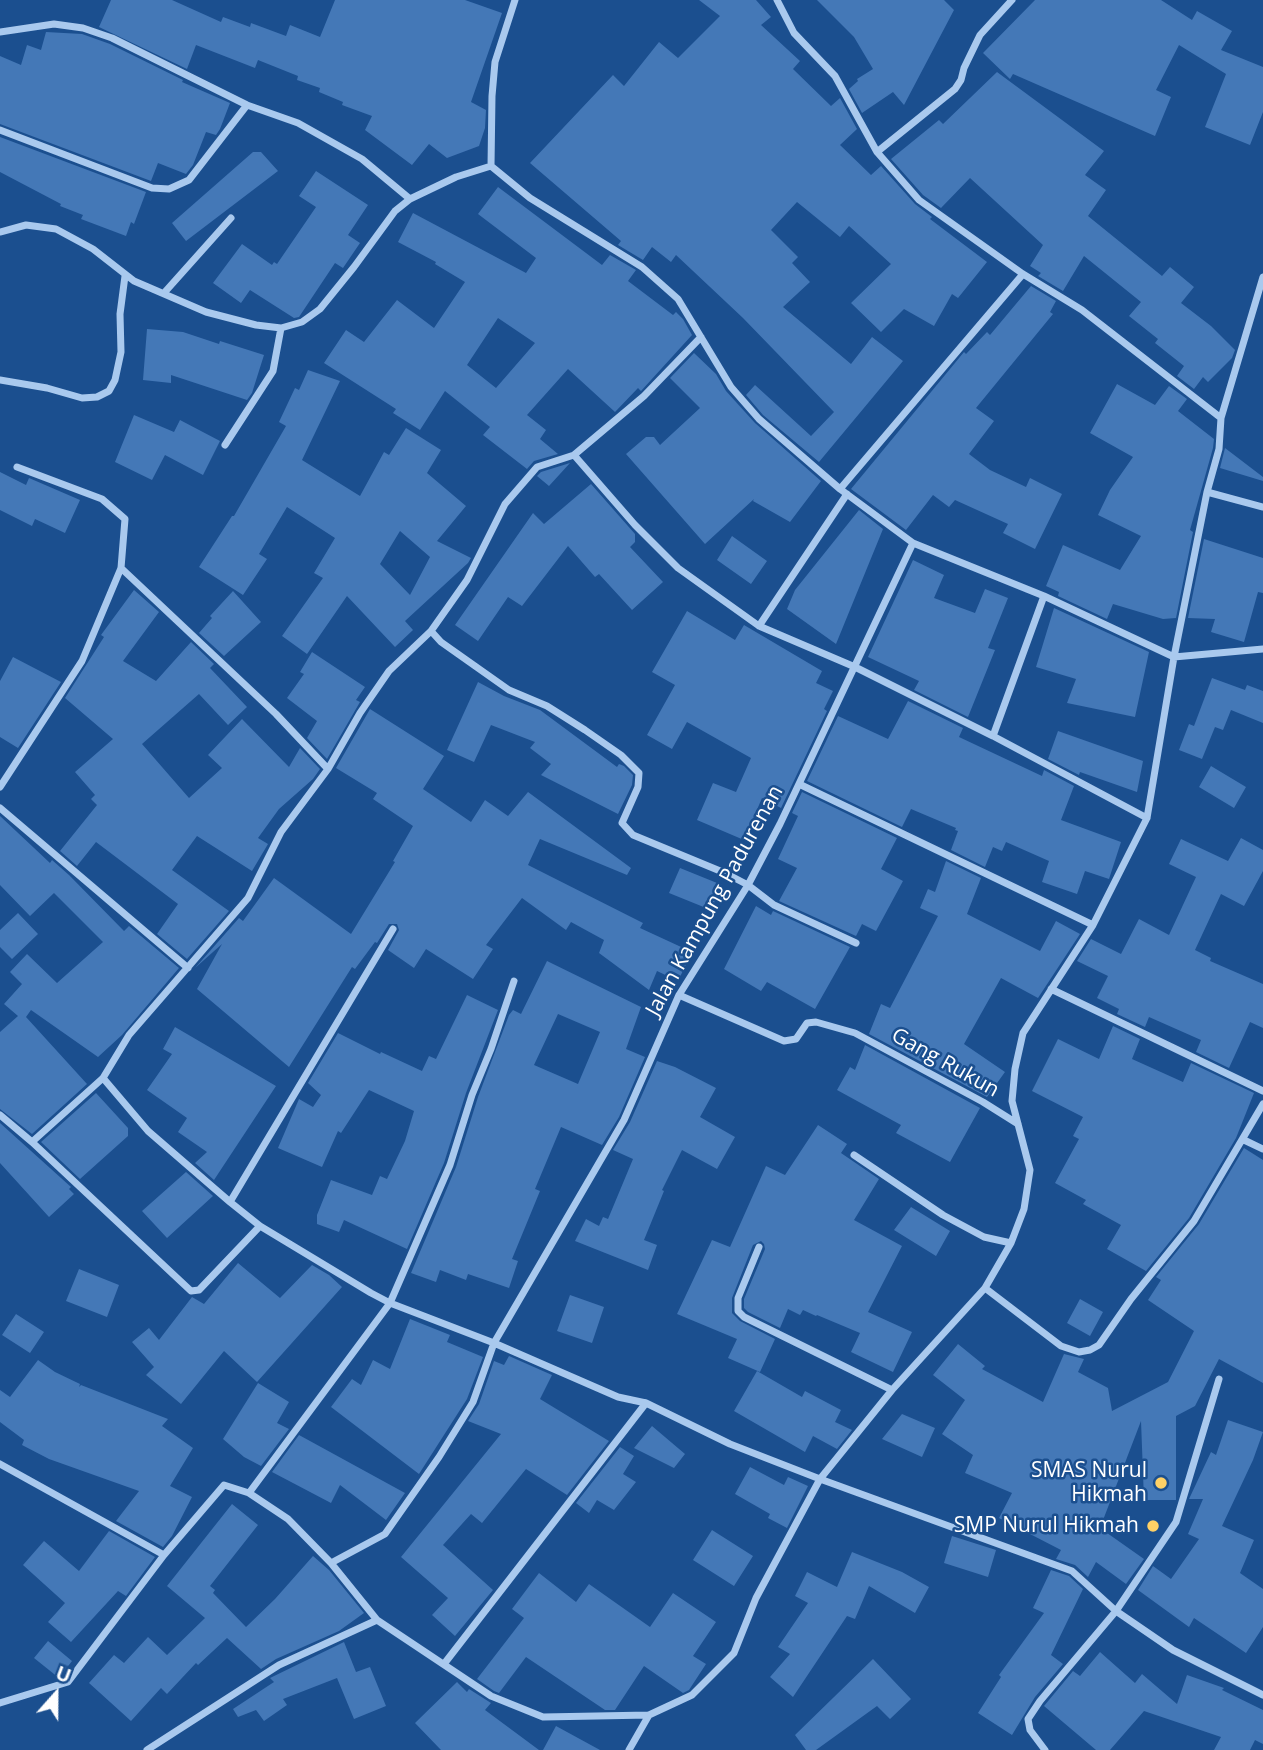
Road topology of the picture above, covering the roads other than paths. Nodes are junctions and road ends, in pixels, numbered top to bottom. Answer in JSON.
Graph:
{"nodes":[{"id":1,"x":515,"y":0,"type":"edge"},
{"id":2,"x":777,"y":0,"type":"edge"},
{"id":3,"x":1012,"y":0,"type":"edge"},
{"id":4,"x":0,"y":33,"type":"edge"},
{"id":5,"x":247,"y":105,"type":"junction"},
{"id":6,"x":0,"y":130,"type":"edge"},
{"id":7,"x":877,"y":152,"type":"junction"},
{"id":8,"x":491,"y":166,"type":"junction"},
{"id":9,"x":410,"y":199,"type":"junction"},
{"id":10,"x":231,"y":218,"type":"dead end"},
{"id":11,"x":0,"y":232,"type":"edge"},
{"id":12,"x":1023,"y":274,"type":"junction"},
{"id":13,"x":125,"y":276,"type":"junction"},
{"id":14,"x":1263,"y":277,"type":"edge"},
{"id":15,"x":164,"y":293,"type":"junction"},
{"id":16,"x":281,"y":328,"type":"junction"},
{"id":17,"x":701,"y":337,"type":"junction"},
{"id":18,"x":0,"y":380,"type":"edge"},
{"id":19,"x":1221,"y":418,"type":"junction"},
{"id":20,"x":225,"y":445,"type":"dead end"},
{"id":21,"x":574,"y":455,"type":"junction"},
{"id":22,"x":17,"y":467,"type":"dead end"},
{"id":23,"x":843,"y":491,"type":"junction"},
{"id":24,"x":1207,"y":492,"type":"junction"},
{"id":25,"x":1263,"y":508,"type":"edge"},
{"id":26,"x":913,"y":543,"type":"junction"},
{"id":27,"x":121,"y":568,"type":"junction"},
{"id":28,"x":1044,"y":596,"type":"junction"},
{"id":29,"x":759,"y":626,"type":"junction"},
{"id":30,"x":431,"y":631,"type":"junction"},
{"id":31,"x":1263,"y":649,"type":"edge"},
{"id":32,"x":1174,"y":657,"type":"junction"},
{"id":33,"x":855,"y":667,"type":"junction"},
{"id":34,"x":993,"y":736,"type":"junction"},
{"id":35,"x":328,"y":769,"type":"junction"},
{"id":36,"x":799,"y":784,"type":"junction"},
{"id":37,"x":0,"y":787,"type":"edge"},
{"id":38,"x":0,"y":808,"type":"edge"},
{"id":39,"x":1147,"y":818,"type":"junction"},
{"id":40,"x":748,"y":885,"type":"junction"},
{"id":41,"x":1093,"y":925,"type":"junction"},
{"id":42,"x":393,"y":929,"type":"dead end"},
{"id":43,"x":856,"y":943,"type":"dead end"},
{"id":44,"x":188,"y":968,"type":"junction"},
{"id":45,"x":514,"y":981,"type":"dead end"},
{"id":46,"x":1051,"y":989,"type":"junction"},
{"id":47,"x":679,"y":995,"type":"junction"},
{"id":48,"x":103,"y":1078,"type":"junction"},
{"id":49,"x":1263,"y":1091,"type":"edge"},
{"id":50,"x":1263,"y":1104,"type":"edge"},
{"id":51,"x":0,"y":1115,"type":"edge"},
{"id":52,"x":1018,"y":1124,"type":"junction"},
{"id":53,"x":1244,"y":1140,"type":"junction"},
{"id":54,"x":32,"y":1142,"type":"junction"},
{"id":55,"x":1263,"y":1149,"type":"edge"},
{"id":56,"x":854,"y":1155,"type":"dead end"},
{"id":57,"x":230,"y":1202,"type":"junction"},
{"id":58,"x":260,"y":1226,"type":"junction"},
{"id":59,"x":1011,"y":1243,"type":"junction"},
{"id":60,"x":759,"y":1247,"type":"dead end"},
{"id":61,"x":985,"y":1288,"type":"junction"},
{"id":62,"x":390,"y":1303,"type":"junction"},
{"id":63,"x":495,"y":1343,"type":"junction"},
{"id":64,"x":1219,"y":1379,"type":"dead end"},
{"id":65,"x":892,"y":1390,"type":"junction"},
{"id":66,"x":646,"y":1404,"type":"junction"},
{"id":67,"x":0,"y":1464,"type":"edge"},
{"id":68,"x":820,"y":1479,"type":"junction"},
{"id":69,"x":249,"y":1493,"type":"junction"},
{"id":70,"x":164,"y":1555,"type":"junction"},
{"id":71,"x":331,"y":1563,"type":"junction"},
{"id":72,"x":1116,"y":1611,"type":"junction"},
{"id":73,"x":377,"y":1620,"type":"junction"},
{"id":74,"x":444,"y":1664,"type":"junction"},
{"id":75,"x":1263,"y":1695,"type":"edge"},
{"id":76,"x":0,"y":1703,"type":"edge"},
{"id":77,"x":649,"y":1714,"type":"junction"},
{"id":78,"x":147,"y":1750,"type":"edge"},
{"id":79,"x":629,"y":1750,"type":"edge"},
{"id":80,"x":1045,"y":1750,"type":"edge"}],
"edges":[{"from":1,"to":8,"type":"street"},
{"from":2,"to":7,"type":"street"},
{"from":3,"to":7,"type":"street"},
{"from":4,"to":5,"type":"street"},
{"from":5,"to":6,"type":"street"},
{"from":5,"to":9,"type":"street"},
{"from":7,"to":12,"type":"street"},
{"from":8,"to":9,"type":"street"},
{"from":8,"to":17,"type":"street"},
{"from":9,"to":16,"type":"street"},
{"from":10,"to":15,"type":"street"},
{"from":11,"to":13,"type":"street"},
{"from":12,"to":19,"type":"street"},
{"from":12,"to":23,"type":"street"},
{"from":13,"to":15,"type":"street"},
{"from":13,"to":18,"type":"street"},
{"from":14,"to":19,"type":"street"},
{"from":15,"to":16,"type":"street"},
{"from":16,"to":20,"type":"street"},
{"from":17,"to":21,"type":"street"},
{"from":17,"to":23,"type":"street"},
{"from":19,"to":24,"type":"street"},
{"from":21,"to":29,"type":"street"},
{"from":21,"to":30,"type":"street"},
{"from":22,"to":27,"type":"street"},
{"from":23,"to":26,"type":"street"},
{"from":23,"to":29,"type":"street"},
{"from":24,"to":25,"type":"street"},
{"from":24,"to":32,"type":"street"},
{"from":26,"to":28,"type":"street"},
{"from":26,"to":33,"type":"street","name":"Jalan Kampung Padurenan"},
{"from":27,"to":35,"type":"street"},
{"from":27,"to":37,"type":"street"},
{"from":28,"to":32,"type":"street"},
{"from":28,"to":34,"type":"street"},
{"from":29,"to":33,"type":"street"},
{"from":30,"to":35,"type":"street"},
{"from":30,"to":40,"type":"street"},
{"from":31,"to":32,"type":"street"},
{"from":32,"to":39,"type":"street"},
{"from":33,"to":34,"type":"street"},
{"from":33,"to":36,"type":"street","name":"Jalan Kampung Padurenan"},
{"from":34,"to":39,"type":"street"},
{"from":35,"to":44,"type":"street"},
{"from":36,"to":40,"type":"street","name":"Jalan Kampung Padurenan"},
{"from":36,"to":41,"type":"street"},
{"from":38,"to":44,"type":"street"},
{"from":39,"to":41,"type":"street"},
{"from":40,"to":43,"type":"street"},
{"from":40,"to":47,"type":"street","name":"Jalan Kampung Padurenan"},
{"from":41,"to":46,"type":"street"},
{"from":42,"to":57,"type":"street"},
{"from":44,"to":48,"type":"street"},
{"from":45,"to":62,"type":"street"},
{"from":46,"to":49,"type":"street"},
{"from":46,"to":52,"type":"street"},
{"from":47,"to":52,"type":"street","name":"Gang Rukun"},
{"from":47,"to":63,"type":"street","name":"Jalan Kampung Padurenan"},
{"from":48,"to":54,"type":"street"},
{"from":48,"to":57,"type":"street"},
{"from":50,"to":53,"type":"street"},
{"from":51,"to":54,"type":"street"},
{"from":52,"to":59,"type":"street"},
{"from":53,"to":55,"type":"street"},
{"from":53,"to":61,"type":"street"},
{"from":54,"to":58,"type":"street"},
{"from":56,"to":59,"type":"street"},
{"from":57,"to":58,"type":"street"},
{"from":58,"to":62,"type":"street"},
{"from":59,"to":61,"type":"street"},
{"from":60,"to":65,"type":"street"},
{"from":61,"to":65,"type":"street"},
{"from":62,"to":63,"type":"street"},
{"from":62,"to":69,"type":"street"},
{"from":63,"to":66,"type":"street"},
{"from":63,"to":71,"type":"street","name":"Jalan Kampung Padurenan"},
{"from":64,"to":72,"type":"street"},
{"from":65,"to":68,"type":"street"},
{"from":66,"to":68,"type":"street"},
{"from":66,"to":74,"type":"street"},
{"from":67,"to":70,"type":"street"},
{"from":68,"to":72,"type":"street"},
{"from":68,"to":77,"type":"street"},
{"from":69,"to":70,"type":"street"},
{"from":69,"to":71,"type":"street"},
{"from":70,"to":76,"type":"street"},
{"from":71,"to":73,"type":"street"},
{"from":72,"to":75,"type":"street"},
{"from":72,"to":80,"type":"street"},
{"from":73,"to":74,"type":"street"},
{"from":73,"to":78,"type":"street"},
{"from":74,"to":77,"type":"street"},
{"from":77,"to":79,"type":"street"}]}
